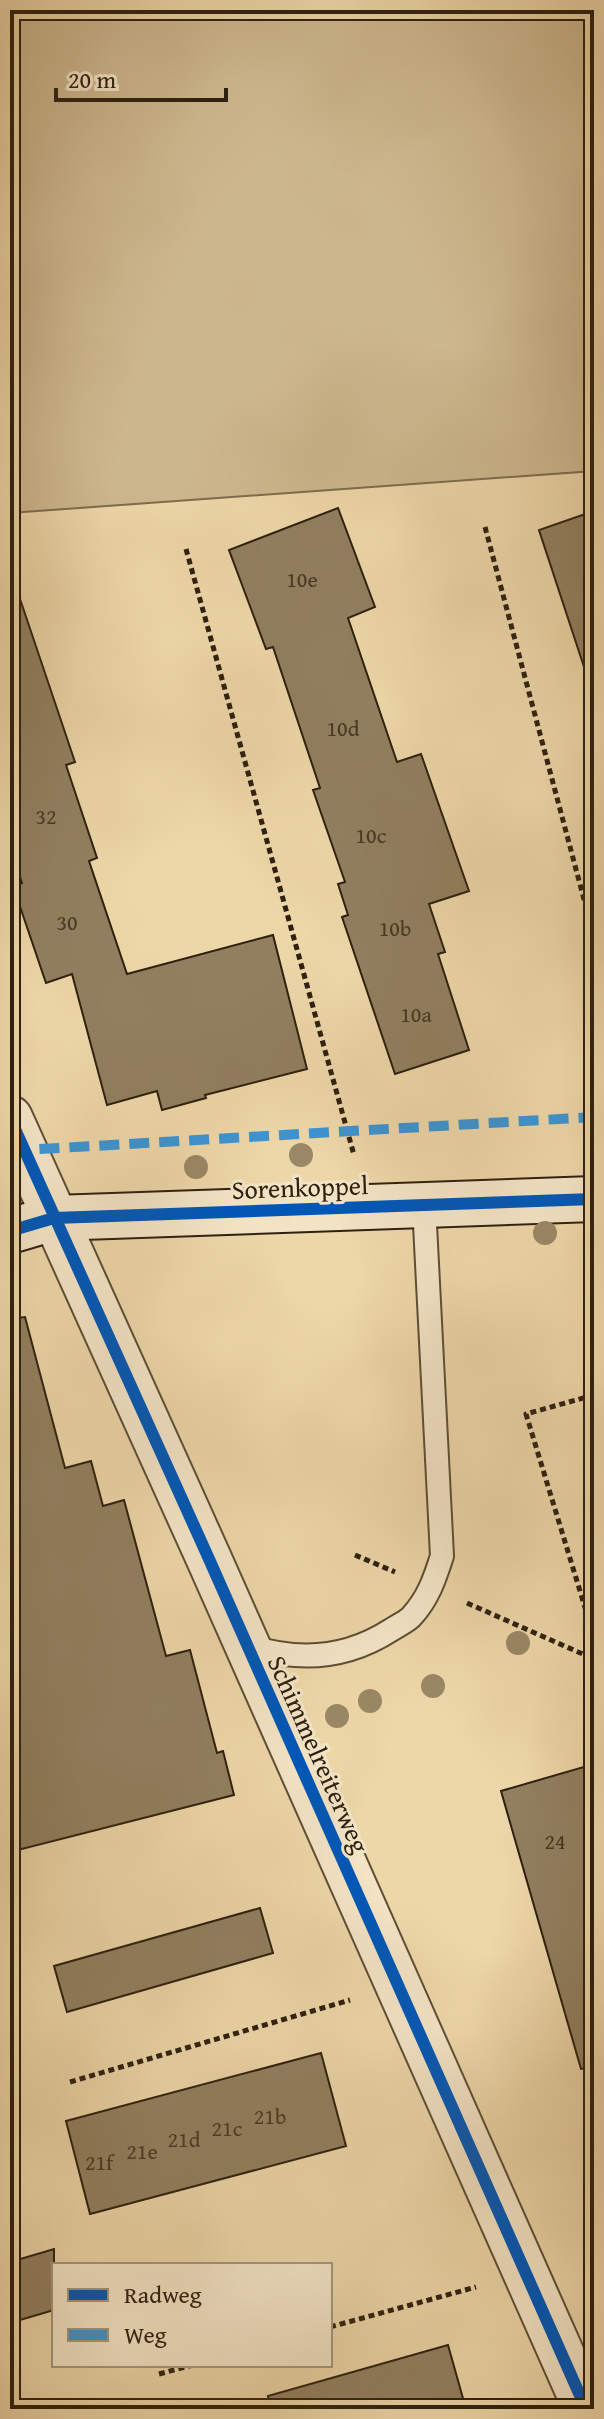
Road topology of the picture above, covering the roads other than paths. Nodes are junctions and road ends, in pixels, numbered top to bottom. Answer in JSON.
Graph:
{"nodes":[{"id":1,"x":10,"y":1118,"type":"edge"},
{"id":2,"x":594,"y":1199,"type":"edge"},
{"id":3,"x":424,"y":1205,"type":"junction"},
{"id":4,"x":54,"y":1218,"type":"junction"},
{"id":5,"x":10,"y":1231,"type":"edge"},
{"id":6,"x":247,"y":1645,"type":"junction"},
{"id":7,"x":586,"y":2409,"type":"edge"}],
"edges":[{"from":1,"to":4,"type":"street","name":"Schimmelreiterweg"},
{"from":2,"to":3,"type":"street","name":"Sorenkoppel"},
{"from":3,"to":4,"type":"street","name":"Sorenkoppel"},
{"from":3,"to":6,"type":"lane"},
{"from":4,"to":5,"type":"street","name":"Sorenkoppel"},
{"from":4,"to":6,"type":"street","name":"Schimmelreiterweg"},
{"from":6,"to":7,"type":"street","name":"Schimmelreiterweg"}]}
